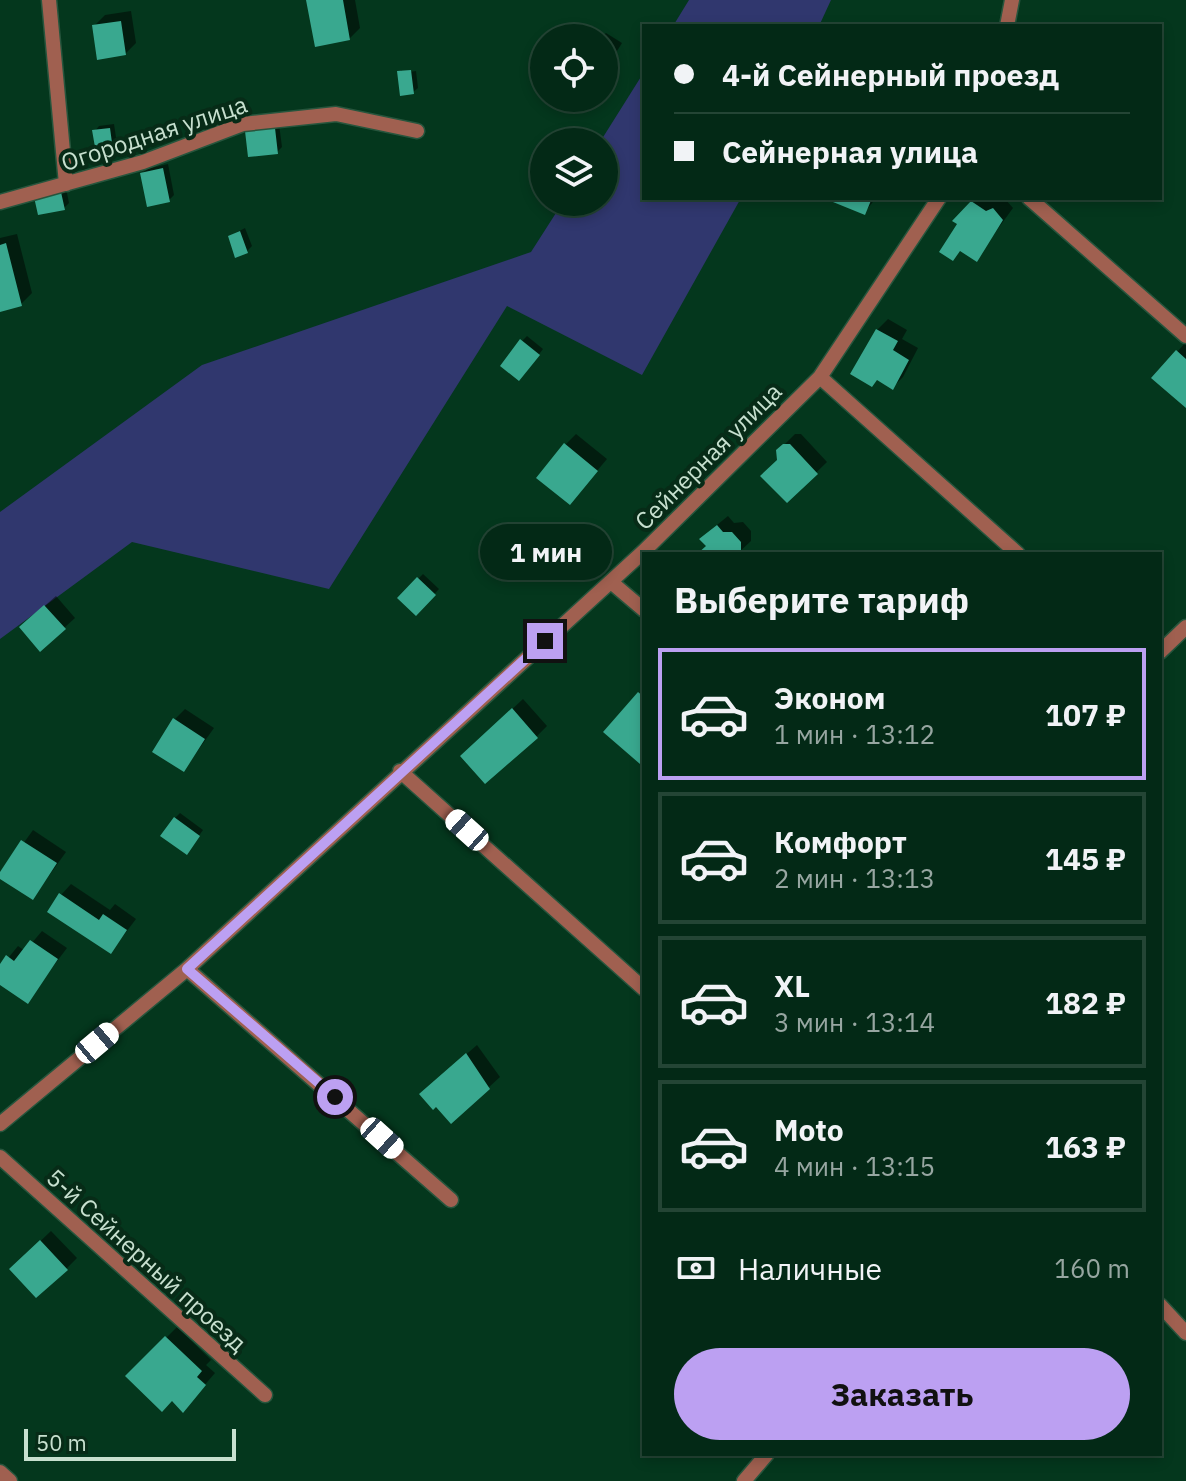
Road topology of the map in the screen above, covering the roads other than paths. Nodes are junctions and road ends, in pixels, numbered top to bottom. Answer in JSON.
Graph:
{"nodes":[{"id":1,"x":49,"y":0,"type":"edge"},
{"id":2,"x":1012,"y":0,"type":"edge"},
{"id":3,"x":1007,"y":24,"type":"edge"},
{"id":4,"x":417,"y":131,"type":"dead end"},
{"id":5,"x":66,"y":184,"type":"junction"},
{"id":6,"x":938,"y":200,"type":"edge"},
{"id":7,"x":1031,"y":200,"type":"edge"},
{"id":8,"x":0,"y":202,"type":"edge"},
{"id":9,"x":1186,"y":336,"type":"edge"},
{"id":10,"x":820,"y":377,"type":"junction"},
{"id":11,"x":1016,"y":552,"type":"edge"},
{"id":12,"x":611,"y":582,"type":"junction"},
{"id":13,"x":642,"y":608,"type":"edge"},
{"id":14,"x":1186,"y":627,"type":"edge"},
{"id":15,"x":1162,"y":650,"type":"edge"},
{"id":16,"x":400,"y":771,"type":"junction"},
{"id":17,"x":187,"y":969,"type":"junction"},
{"id":18,"x":642,"y":987,"type":"edge"},
{"id":19,"x":0,"y":1124,"type":"edge"},
{"id":20,"x":0,"y":1157,"type":"edge"},
{"id":21,"x":451,"y":1200,"type":"dead end"},
{"id":22,"x":1162,"y":1307,"type":"edge"},
{"id":23,"x":1186,"y":1333,"type":"edge"},
{"id":24,"x":265,"y":1395,"type":"dead end"},
{"id":25,"x":765,"y":1456,"type":"edge"},
{"id":26,"x":0,"y":1472,"type":"edge"},
{"id":27,"x":10,"y":1481,"type":"edge"},
{"id":28,"x":744,"y":1481,"type":"edge"}],
"edges":[{"from":1,"to":5,"type":"lane"},
{"from":2,"to":3,"type":"lane"},
{"from":4,"to":5,"type":"lane","name":"Огородная улица"},
{"from":5,"to":8,"type":"lane","name":"Огородная улица"},
{"from":6,"to":10,"type":"lane","name":"Сейнерная улица"},
{"from":7,"to":9,"type":"lane"},
{"from":10,"to":11,"type":"lane"},
{"from":10,"to":12,"type":"lane","name":"Сейнерная улица"},
{"from":12,"to":13,"type":"lane"},
{"from":12,"to":16,"type":"lane","name":"Сейнерная улица"},
{"from":14,"to":15,"type":"lane"},
{"from":16,"to":17,"type":"lane","name":"Сейнерная улица"},
{"from":16,"to":18,"type":"lane"},
{"from":17,"to":19,"type":"lane","name":"Сейнерная улица"},
{"from":17,"to":21,"type":"lane"},
{"from":20,"to":24,"type":"lane","name":"5-й Сейнерный проезд"},
{"from":22,"to":23,"type":"lane"},
{"from":25,"to":28,"type":"lane"},
{"from":26,"to":27,"type":"lane"}]}
